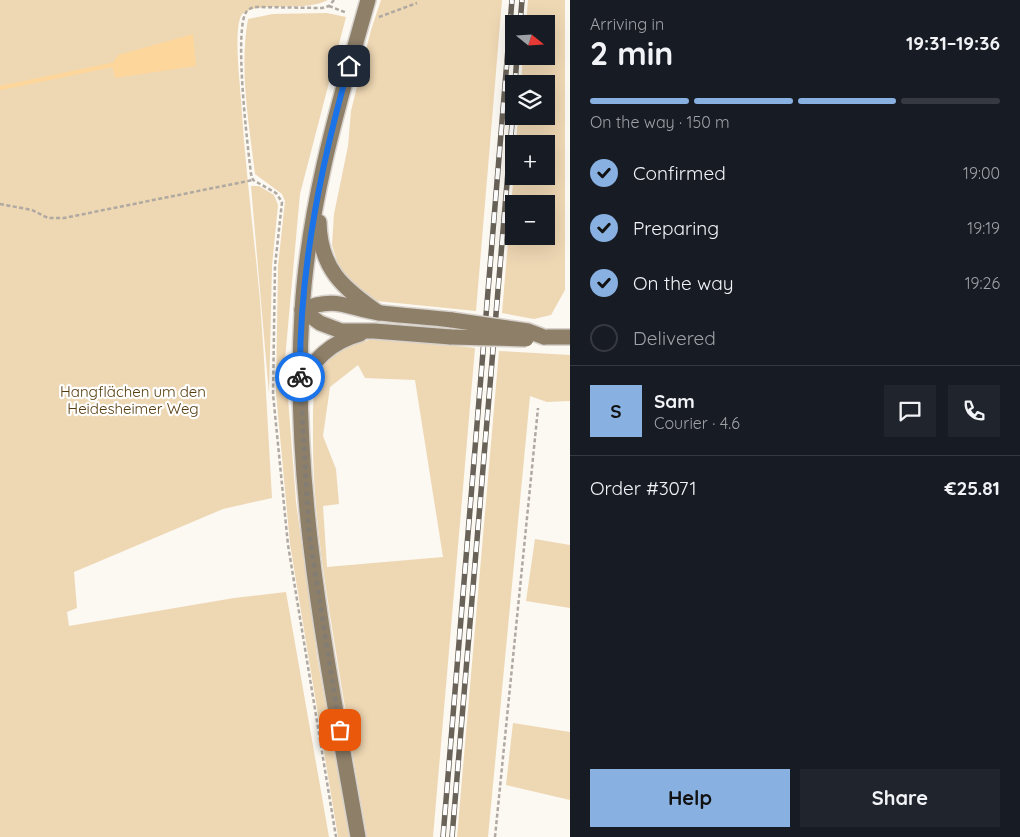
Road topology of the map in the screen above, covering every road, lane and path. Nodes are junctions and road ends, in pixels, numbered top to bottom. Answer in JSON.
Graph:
{"nodes":[{"id":1,"x":334,"y":0,"type":"edge"},
{"id":2,"x":368,"y":0,"type":"edge"},
{"id":3,"x":417,"y":3,"type":"dead end"},
{"id":4,"x":329,"y":6,"type":"junction"},
{"id":5,"x":347,"y":13,"type":"dead end"},
{"id":6,"x":379,"y":17,"type":"dead end"},
{"id":7,"x":253,"y":180,"type":"junction"},
{"id":8,"x":320,"y":180,"type":"junction"},
{"id":9,"x":0,"y":204,"type":"edge"},
{"id":10,"x":302,"y":310,"type":"junction"},
{"id":11,"x":379,"y":313,"type":"junction"},
{"id":12,"x":374,"y":331,"type":"junction"},
{"id":13,"x":544,"y":337,"type":"junction"},
{"id":14,"x":570,"y":338,"type":"edge"},
{"id":15,"x":300,"y":401,"type":"junction"},
{"id":16,"x":538,"y":408,"type":"dead end"},
{"id":17,"x":336,"y":837,"type":"edge"},
{"id":18,"x":358,"y":837,"type":"edge"},
{"id":19,"x":495,"y":837,"type":"edge"}],
"edges":[{"from":1,"to":4,"type":"path"},
{"from":2,"to":8,"type":"main road"},
{"from":3,"to":6,"type":"path"},
{"from":4,"to":5,"type":"path"},
{"from":4,"to":7,"type":"path"},
{"from":7,"to":9,"type":"path"},
{"from":7,"to":17,"type":"path"},
{"from":8,"to":10,"type":"main road"},
{"from":8,"to":11,"type":"main road"},
{"from":10,"to":11,"type":"main road"},
{"from":10,"to":12,"type":"main road"},
{"from":10,"to":15,"type":"main road"},
{"from":11,"to":13,"type":"main road","bridge":true},
{"from":12,"to":13,"type":"main road","bridge":true},
{"from":12,"to":15,"type":"main road"},
{"from":13,"to":14,"type":"main road"},
{"from":15,"to":18,"type":"main road"},
{"from":16,"to":19,"type":"path"}]}
